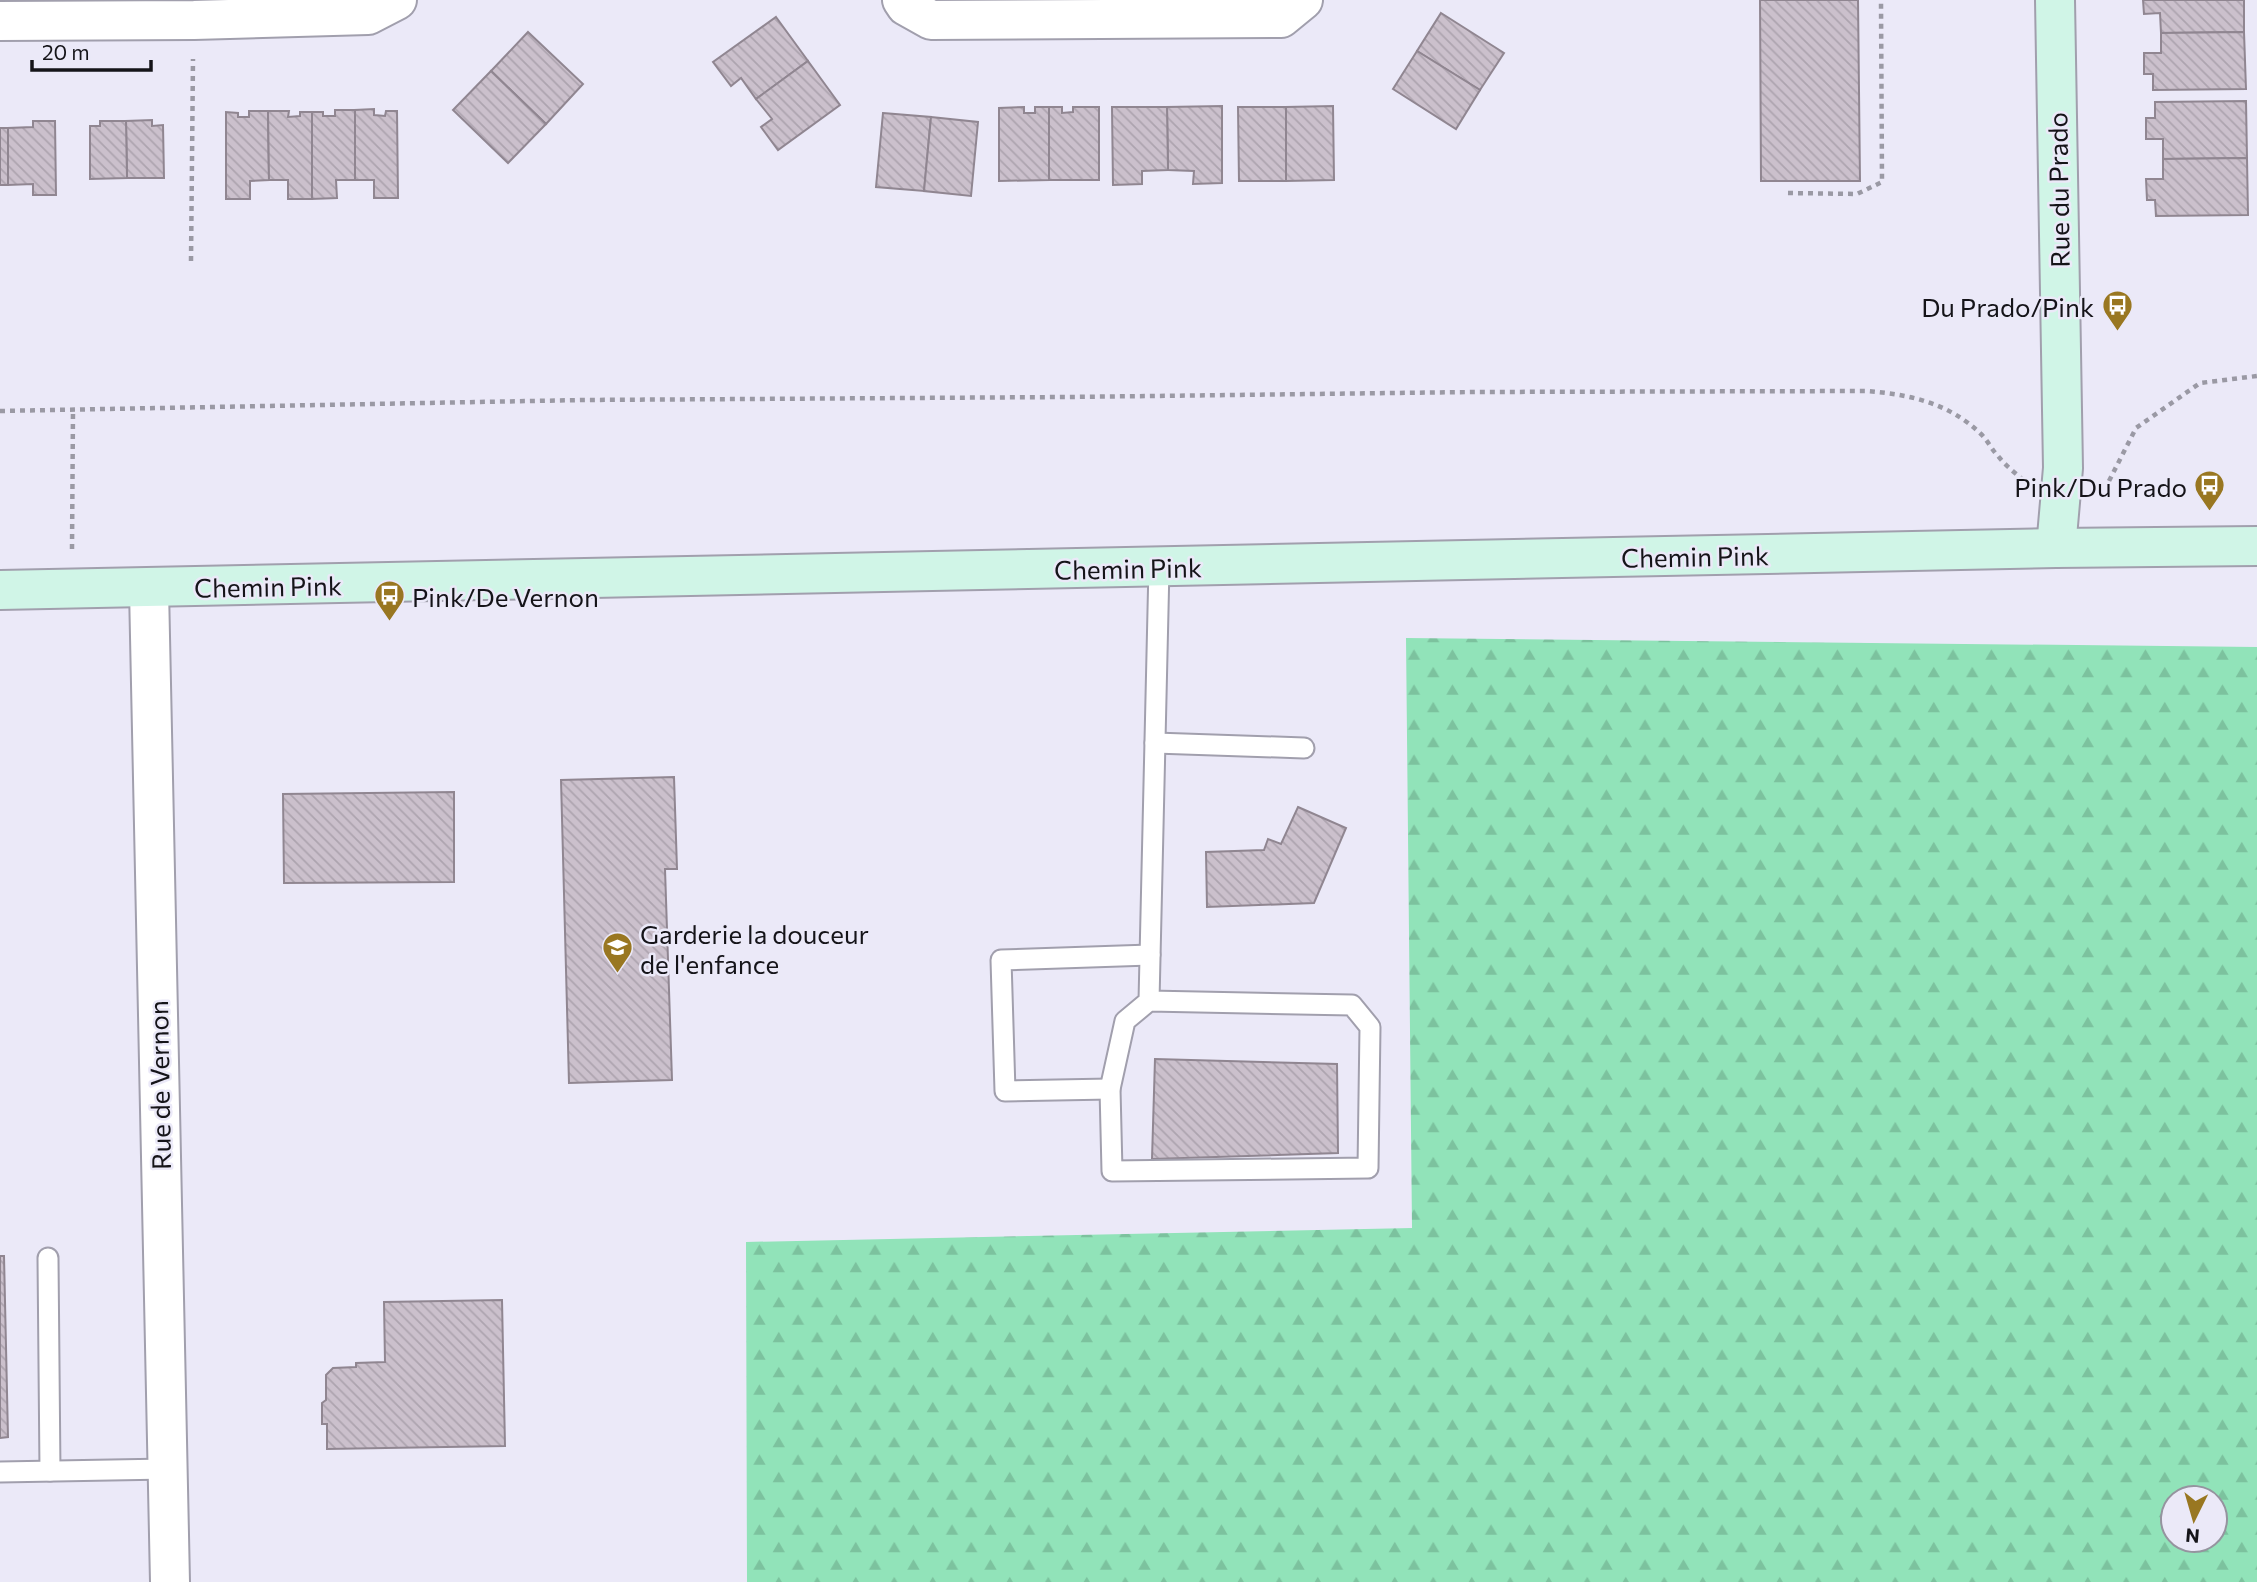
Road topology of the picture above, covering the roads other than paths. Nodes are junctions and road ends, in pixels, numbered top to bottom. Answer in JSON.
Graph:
{"nodes":[{"id":1,"x":397,"y":0,"type":"edge"},
{"id":2,"x":902,"y":0,"type":"edge"},
{"id":3,"x":1303,"y":0,"type":"edge"},
{"id":4,"x":2055,"y":0,"type":"edge"},
{"id":5,"x":0,"y":22,"type":"edge"},
{"id":6,"x":2257,"y":546,"type":"edge"},
{"id":7,"x":2056,"y":548,"type":"junction"},
{"id":8,"x":1159,"y":567,"type":"junction"},
{"id":9,"x":149,"y":589,"type":"junction"},
{"id":10,"x":0,"y":590,"type":"edge"},
{"id":11,"x":1155,"y":743,"type":"junction"},
{"id":12,"x":1304,"y":748,"type":"dead end"},
{"id":13,"x":1150,"y":955,"type":"junction"},
{"id":14,"x":1149,"y":1001,"type":"junction"},
{"id":15,"x":1110,"y":1089,"type":"junction"},
{"id":16,"x":48,"y":1258,"type":"dead end"},
{"id":17,"x":167,"y":1469,"type":"junction"},
{"id":18,"x":50,"y":1471,"type":"junction"},
{"id":19,"x":0,"y":1472,"type":"edge"},
{"id":20,"x":170,"y":1582,"type":"edge"}],
"edges":[{"from":1,"to":5,"type":"street"},
{"from":2,"to":3,"type":"street"},
{"from":4,"to":7,"type":"main road","name":"Rue du Prado"},
{"from":6,"to":7,"type":"main road","name":"Chemin Pink"},
{"from":7,"to":8,"type":"main road","name":"Chemin Pink"},
{"from":8,"to":9,"type":"main road","name":"Chemin Pink"},
{"from":8,"to":11,"type":"lane"},
{"from":9,"to":10,"type":"main road","name":"Chemin Pink"},
{"from":9,"to":17,"type":"street","name":"Rue de Vernon"},
{"from":11,"to":12,"type":"lane"},
{"from":11,"to":13,"type":"lane"},
{"from":13,"to":14,"type":"lane"},
{"from":13,"to":15,"type":"lane"},
{"from":14,"to":15,"type":"lane"},
{"from":14,"to":15,"type":"lane"},
{"from":16,"to":18,"type":"lane"},
{"from":17,"to":18,"type":"lane"},
{"from":17,"to":20,"type":"street","name":"Rue de Vernon"},
{"from":18,"to":19,"type":"lane"}]}
